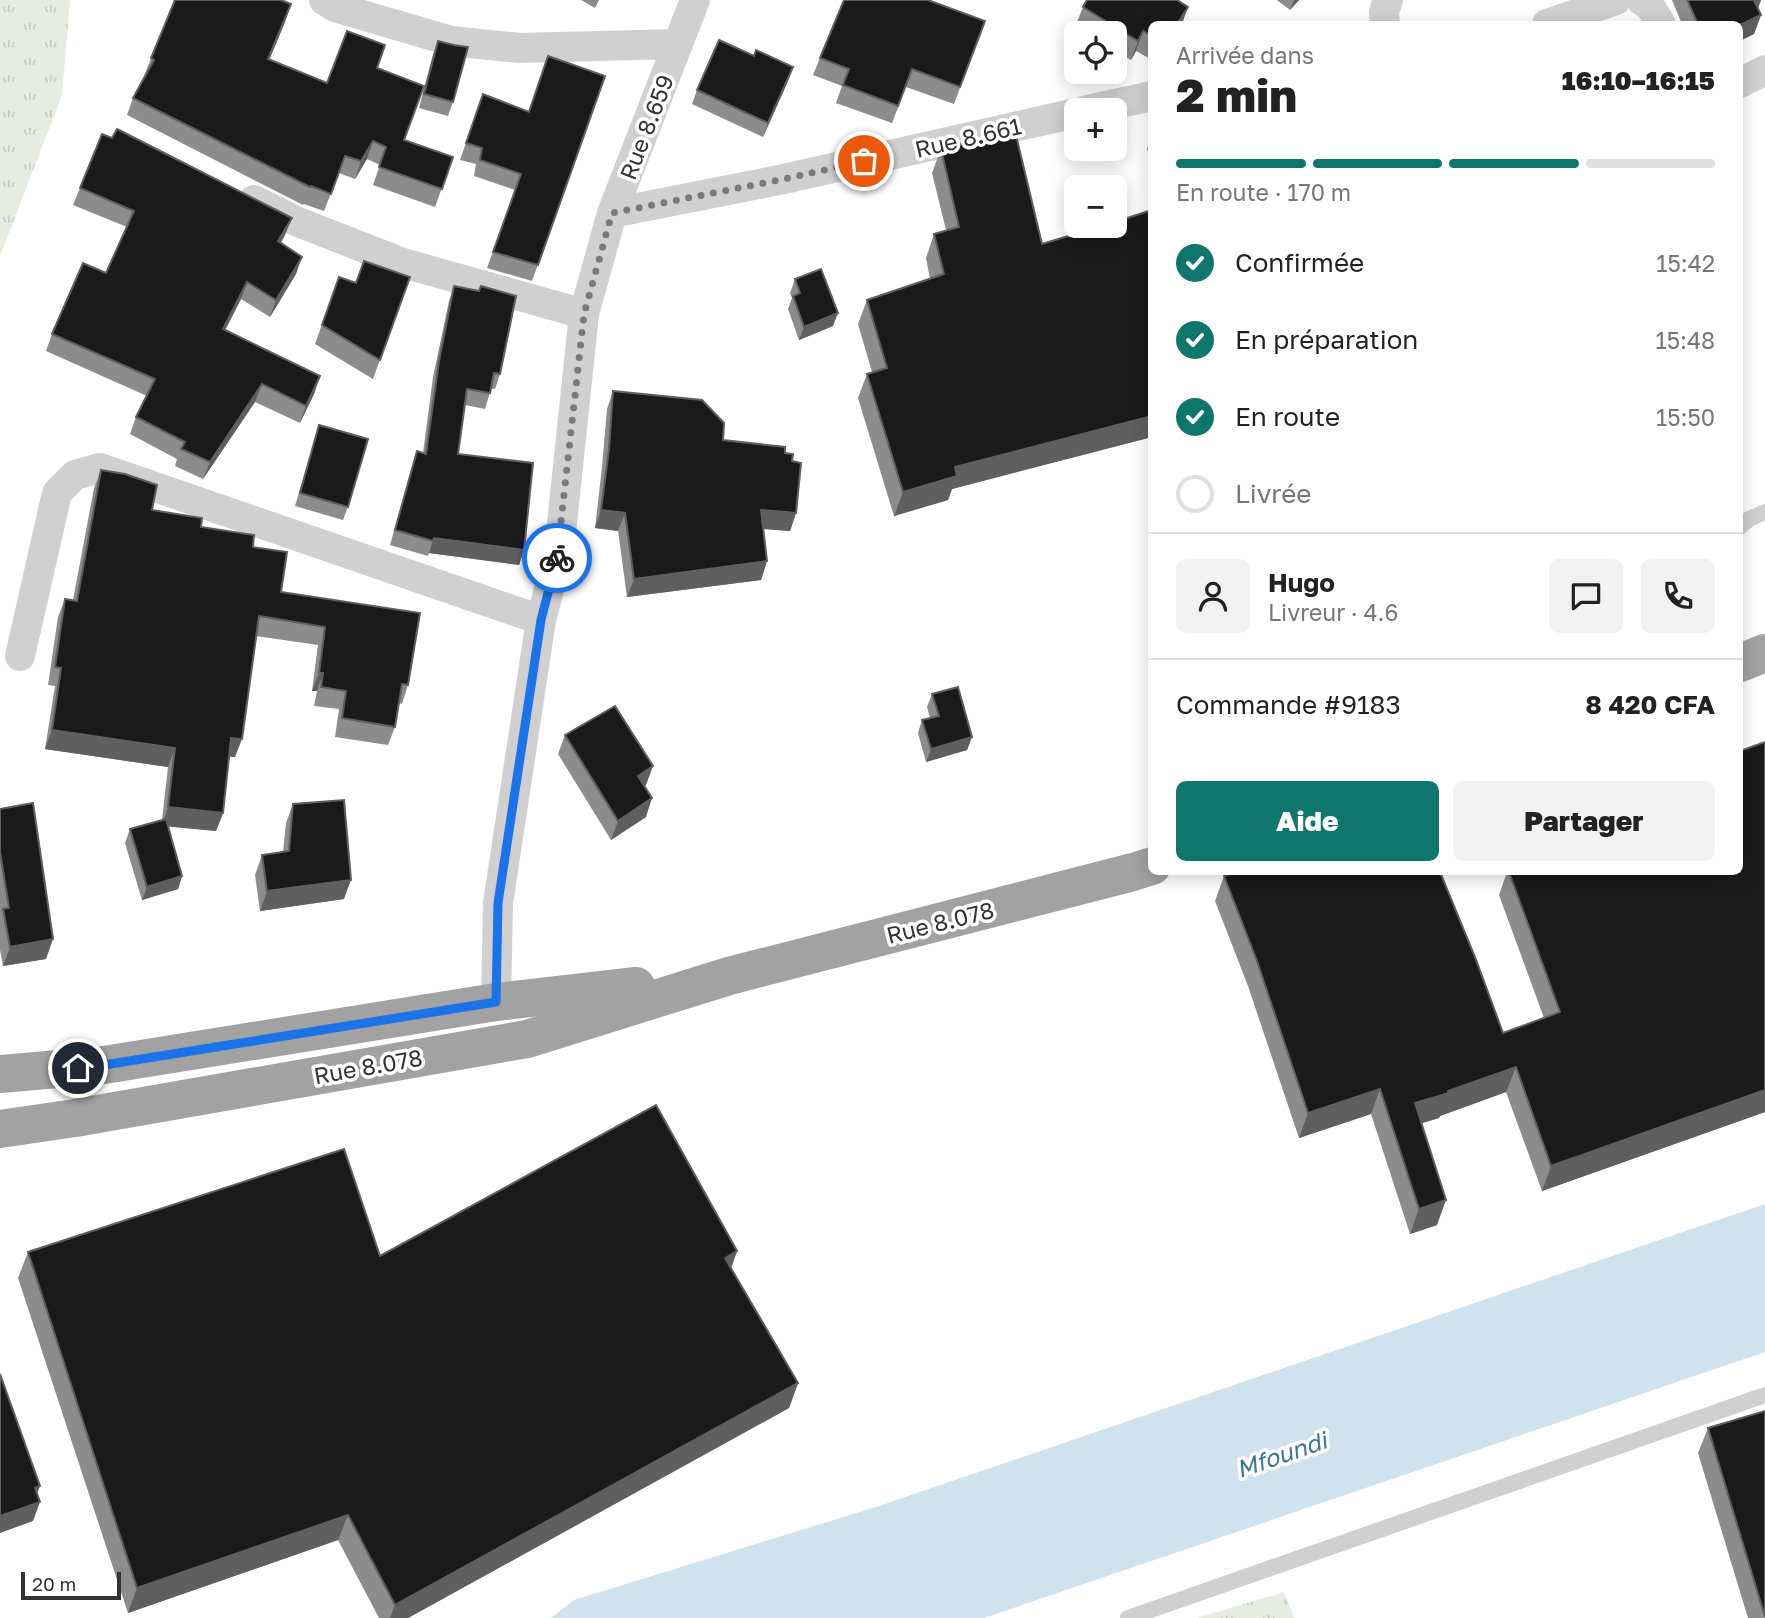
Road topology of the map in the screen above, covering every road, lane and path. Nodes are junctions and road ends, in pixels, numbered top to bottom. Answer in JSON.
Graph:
{"nodes":[{"id":1,"x":324,"y":0,"type":"edge"},
{"id":2,"x":695,"y":0,"type":"edge"},
{"id":3,"x":1388,"y":0,"type":"edge"},
{"id":4,"x":1616,"y":0,"type":"edge"},
{"id":5,"x":1641,"y":0,"type":"edge"},
{"id":6,"x":1385,"y":21,"type":"edge"},
{"id":7,"x":1556,"y":21,"type":"edge"},
{"id":8,"x":1659,"y":21,"type":"edge"},
{"id":9,"x":678,"y":44,"type":"junction"},
{"id":10,"x":1765,"y":70,"type":"edge"},
{"id":11,"x":1743,"y":81,"type":"edge"},
{"id":12,"x":1148,"y":97,"type":"edge"},
{"id":13,"x":1127,"y":101,"type":"edge"},
{"id":14,"x":1064,"y":116,"type":"edge"},
{"id":15,"x":227,"y":186,"type":"edge"},
{"id":16,"x":612,"y":213,"type":"junction"},
{"id":17,"x":584,"y":314,"type":"junction"},
{"id":18,"x":1765,"y":512,"type":"edge"},
{"id":19,"x":1743,"y":524,"type":"edge"},
{"id":20,"x":541,"y":620,"type":"junction"},
{"id":21,"x":1765,"y":653,"type":"edge"},
{"id":22,"x":20,"y":656,"type":"dead end"},
{"id":23,"x":1743,"y":662,"type":"edge"},
{"id":24,"x":1148,"y":867,"type":"edge"},
{"id":25,"x":729,"y":976,"type":"junction"},
{"id":26,"x":496,"y":1002,"type":"junction"},
{"id":27,"x":0,"y":1073,"type":"edge"},
{"id":28,"x":0,"y":1129,"type":"edge"},
{"id":29,"x":1765,"y":1395,"type":"edge"},
{"id":30,"x":1128,"y":1618,"type":"edge"}],
"edges":[{"from":1,"to":9,"type":"street"},
{"from":2,"to":9,"type":"street","name":"Rue 8.659"},
{"from":3,"to":6,"type":"street"},
{"from":4,"to":7,"type":"street"},
{"from":5,"to":8,"type":"street"},
{"from":9,"to":16,"type":"street","name":"Rue 8.659"},
{"from":10,"to":11,"type":"street"},
{"from":12,"to":13,"type":"street"},
{"from":14,"to":16,"type":"street","name":"Rue 8.661"},
{"from":15,"to":17,"type":"street"},
{"from":16,"to":17,"type":"street","name":"Rue 8.659"},
{"from":17,"to":20,"type":"street","name":"Rue 8.659"},
{"from":18,"to":19,"type":"lane"},
{"from":20,"to":22,"type":"street"},
{"from":20,"to":26,"type":"street","name":"Rue 8.659"},
{"from":21,"to":23,"type":"highway"},
{"from":24,"to":25,"type":"highway","name":"Rue 8.078"},
{"from":25,"to":26,"type":"highway","name":"Rue 8.078"},
{"from":25,"to":28,"type":"highway","name":"Rue 8.078"},
{"from":26,"to":27,"type":"highway","name":"Rue 8.078"},
{"from":29,"to":30,"type":"lane"}]}
